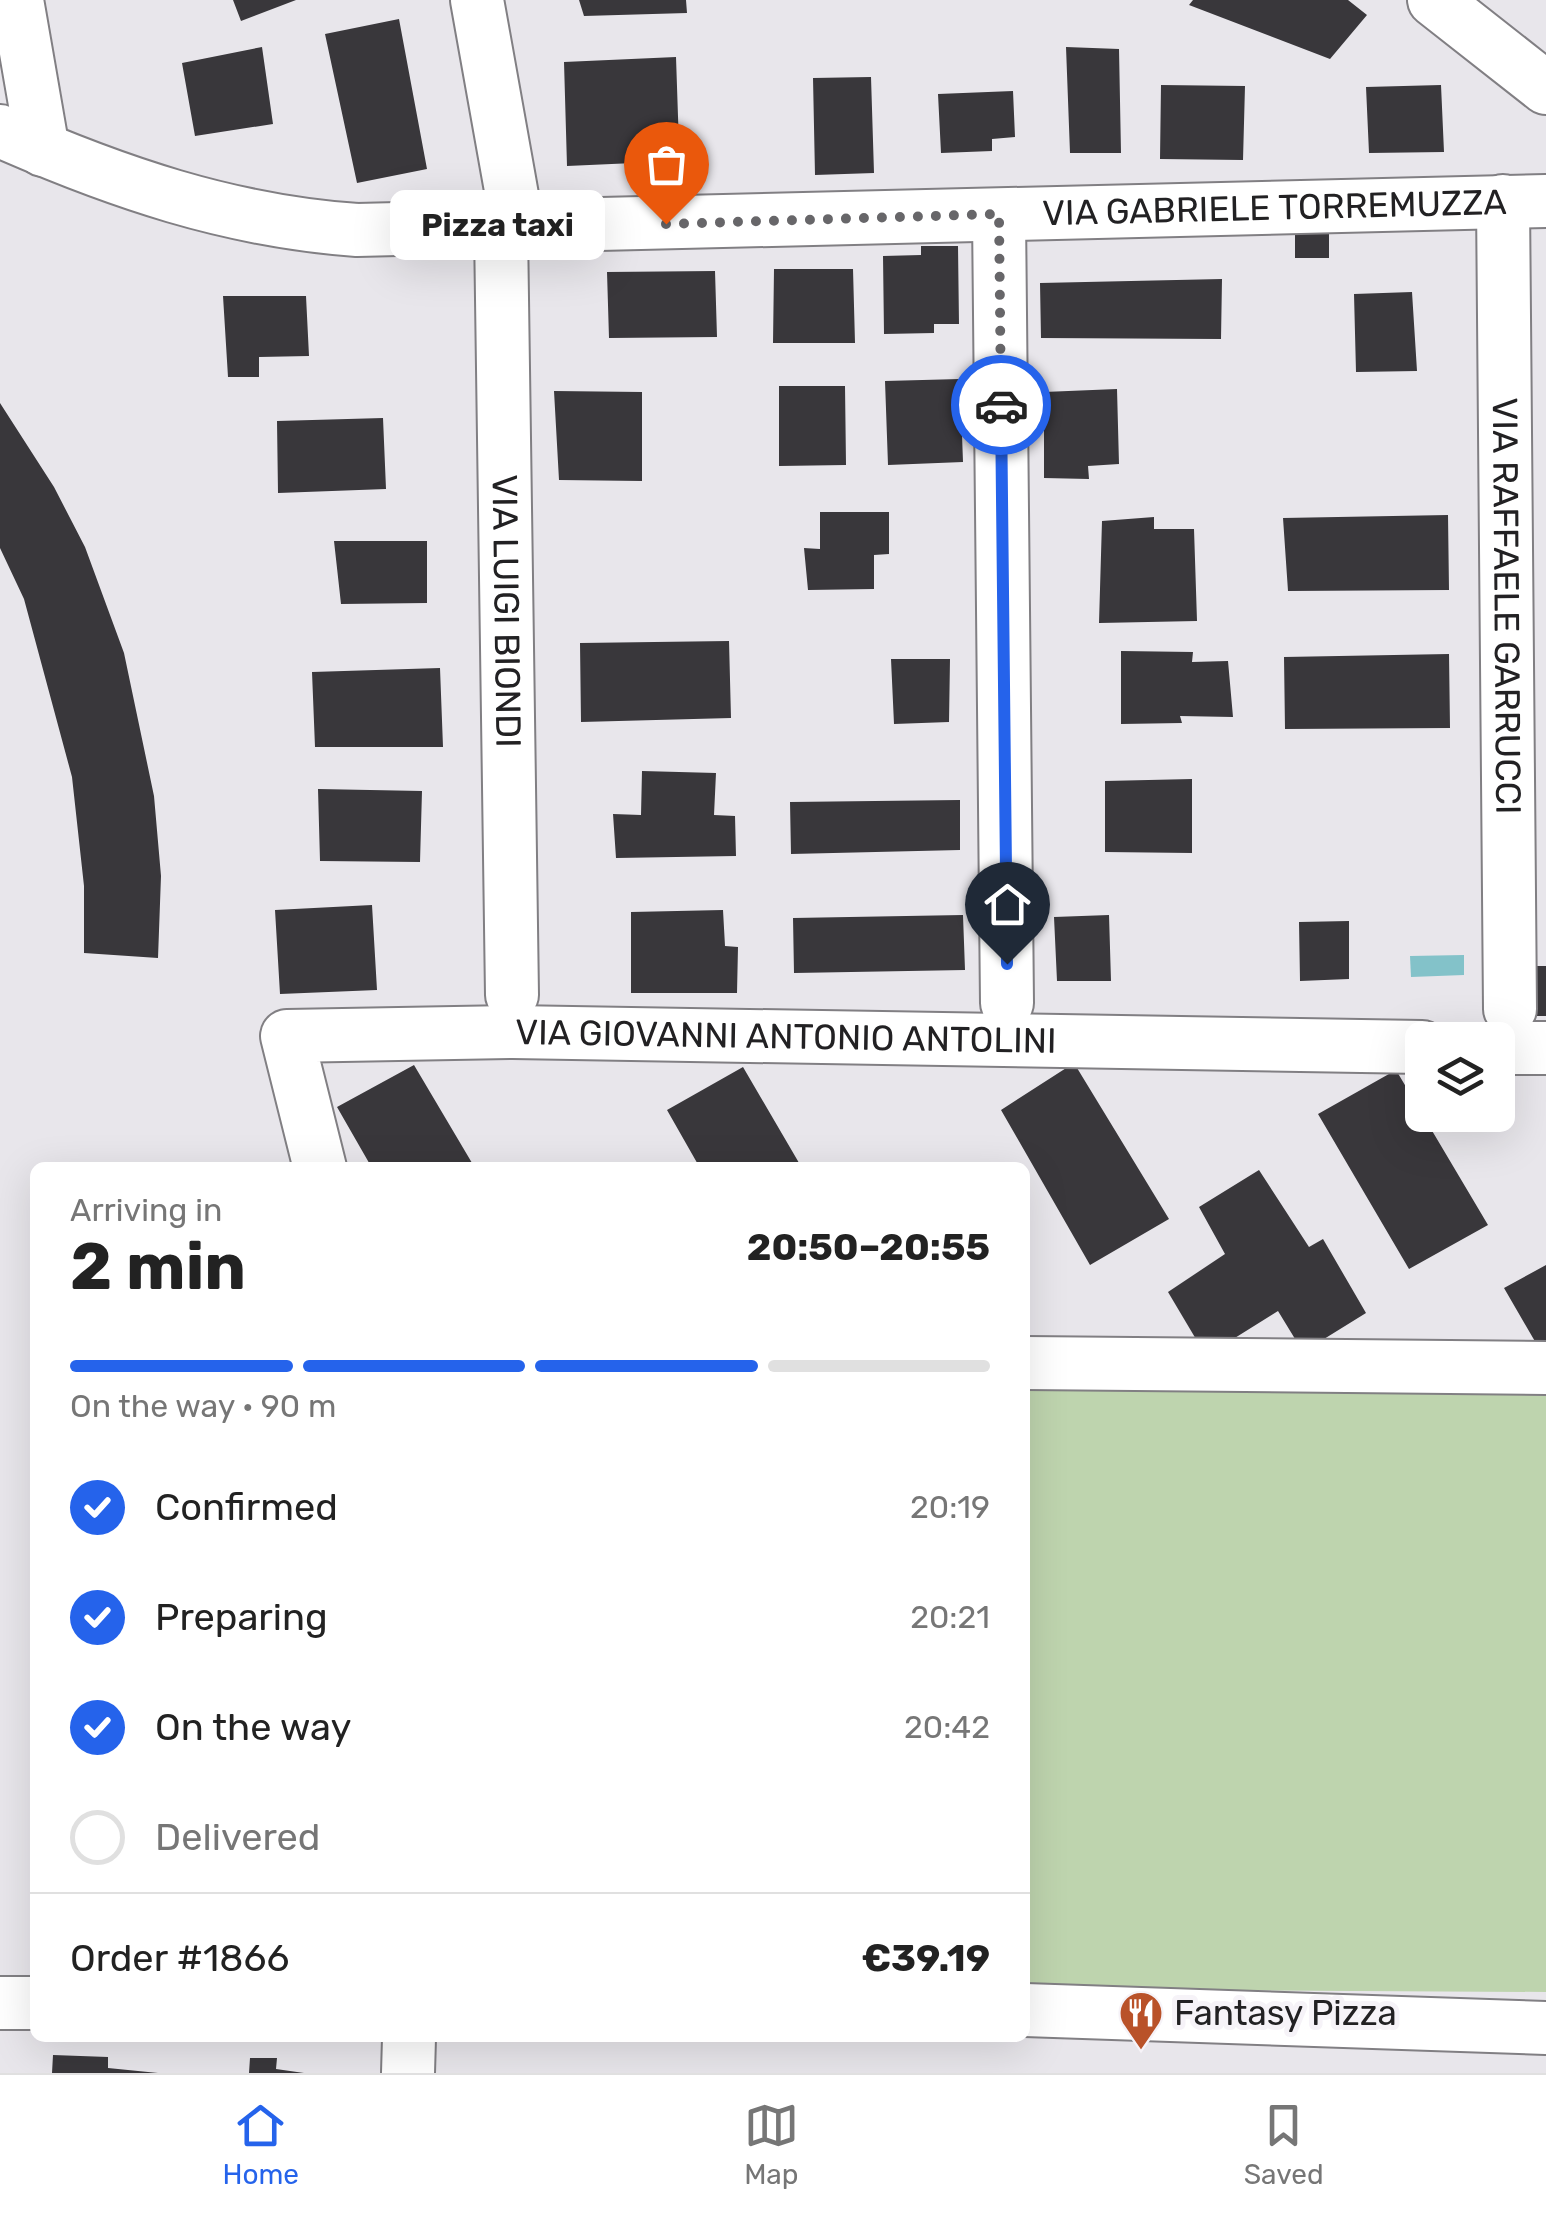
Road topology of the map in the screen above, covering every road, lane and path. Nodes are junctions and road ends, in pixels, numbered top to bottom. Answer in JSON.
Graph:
{"nodes":[{"id":1,"x":17,"y":0,"type":"edge"},
{"id":2,"x":476,"y":0,"type":"edge"},
{"id":3,"x":1434,"y":0,"type":"edge"},
{"id":4,"x":1546,"y":88,"type":"edge"},
{"id":5,"x":22,"y":140,"type":"edge"},
{"id":6,"x":1524,"y":201,"type":"edge"},
{"id":7,"x":999,"y":214,"type":"junction"},
{"id":8,"x":510,"y":229,"type":"junction"},
{"id":9,"x":512,"y":995,"type":"dead end"},
{"id":10,"x":1007,"y":1003,"type":"dead end"},
{"id":11,"x":1504,"y":1022,"type":"edge"},
{"id":12,"x":1515,"y":1034,"type":"edge"},
{"id":13,"x":1405,"y":1047,"type":"edge"},
{"id":14,"x":1546,"y":1048,"type":"edge"},
{"id":15,"x":318,"y":1162,"type":"edge"},
{"id":16,"x":1030,"y":1363,"type":"edge"},
{"id":17,"x":1546,"y":1368,"type":"edge"},
{"id":18,"x":0,"y":2003,"type":"edge"},
{"id":19,"x":30,"y":2003,"type":"edge"},
{"id":20,"x":1030,"y":2010,"type":"edge"},
{"id":21,"x":1546,"y":2028,"type":"edge"},
{"id":22,"x":409,"y":2042,"type":"edge"},
{"id":23,"x":408,"y":2073,"type":"edge"}],
"edges":[{"from":1,"to":5,"type":"street"},
{"from":2,"to":8,"type":"street","name":"VIA LUIGI BIONDI"},
{"from":3,"to":4,"type":"street"},
{"from":5,"to":8,"type":"street","name":"VIA GABRIELE TORREMUZZA"},
{"from":6,"to":7,"type":"street","name":"VIA GABRIELE TORREMUZZA"},
{"from":6,"to":11,"type":"street","name":"VIA RAFFAELE GARRUCCI"},
{"from":7,"to":8,"type":"street","name":"VIA GABRIELE TORREMUZZA"},
{"from":7,"to":10,"type":"street"},
{"from":8,"to":9,"type":"street","name":"VIA LUIGI BIONDI"},
{"from":12,"to":14,"type":"street"},
{"from":13,"to":15,"type":"street","name":"VIA GIOVANNI ANTONIO ANTOLINI"},
{"from":16,"to":17,"type":"street"},
{"from":18,"to":19,"type":"street"},
{"from":20,"to":21,"type":"street"},
{"from":22,"to":23,"type":"street"}]}
